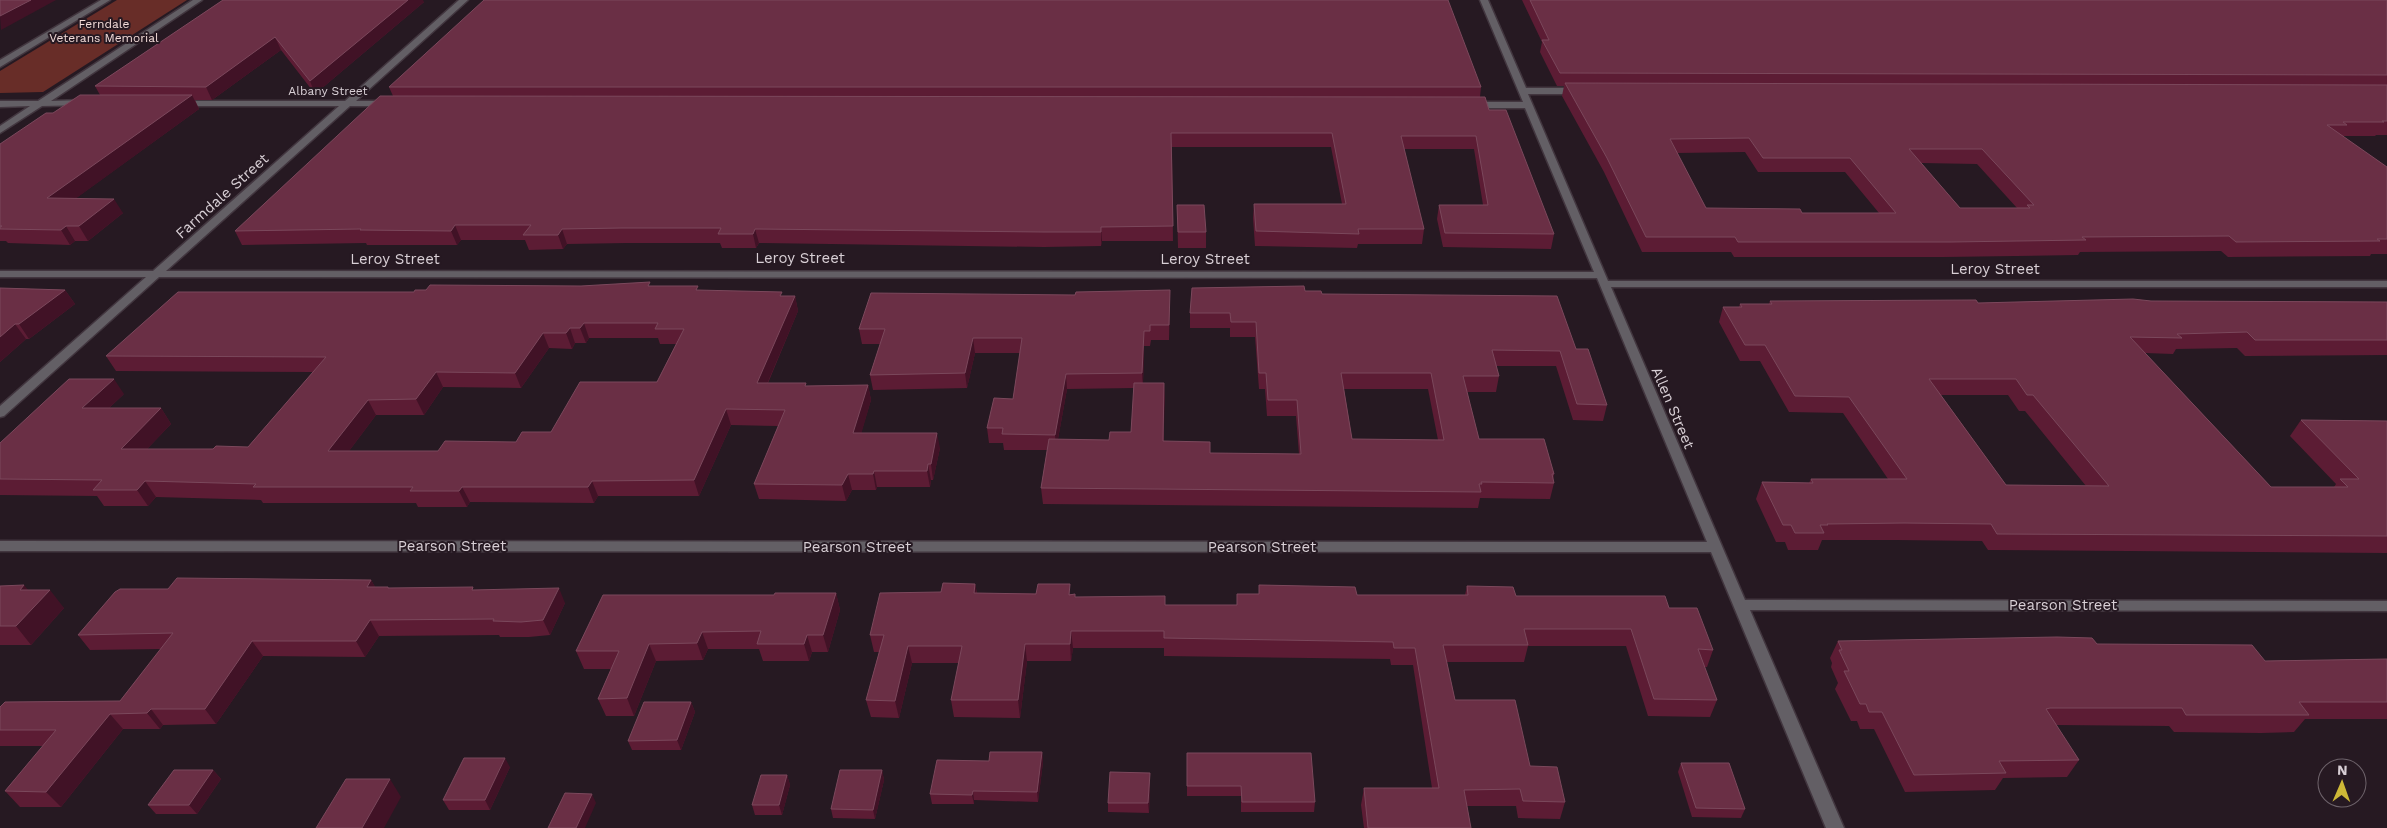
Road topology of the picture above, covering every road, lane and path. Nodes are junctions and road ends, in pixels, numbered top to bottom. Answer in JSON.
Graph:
{"nodes":[{"id":1,"x":106,"y":0,"type":"edge"},
{"id":2,"x":198,"y":0,"type":"edge"},
{"id":3,"x":464,"y":0,"type":"edge"},
{"id":4,"x":1484,"y":0,"type":"edge"},
{"id":5,"x":0,"y":64,"type":"edge"},
{"id":6,"x":1521,"y":91,"type":"junction"},
{"id":7,"x":1593,"y":92,"type":"edge"},
{"id":8,"x":41,"y":103,"type":"junction"},
{"id":9,"x":90,"y":103,"type":"edge"},
{"id":10,"x":168,"y":103,"type":"edge"},
{"id":11,"x":0,"y":104,"type":"edge"},
{"id":12,"x":347,"y":104,"type":"junction"},
{"id":13,"x":401,"y":104,"type":"edge"},
{"id":14,"x":1463,"y":105,"type":"edge"},
{"id":15,"x":1526,"y":105,"type":"junction"},
{"id":16,"x":0,"y":130,"type":"edge"},
{"id":17,"x":0,"y":274,"type":"edge"},
{"id":18,"x":157,"y":274,"type":"junction"},
{"id":19,"x":1602,"y":279,"type":"junction"},
{"id":20,"x":2387,"y":284,"type":"edge"},
{"id":21,"x":0,"y":413,"type":"edge"},
{"id":22,"x":0,"y":546,"type":"edge"},
{"id":23,"x":1714,"y":548,"type":"junction"},
{"id":24,"x":1738,"y":605,"type":"junction"},
{"id":25,"x":2387,"y":606,"type":"edge"},
{"id":26,"x":1835,"y":828,"type":"edge"}],
"edges":[{"from":1,"to":5,"type":"street"},
{"from":2,"to":8,"type":"street"},
{"from":3,"to":12,"type":"street","name":"Farmdale Street"},
{"from":4,"to":6,"type":"street","name":"Allen Street"},
{"from":6,"to":7,"type":"street"},
{"from":6,"to":15,"type":"street","name":"Allen Street"},
{"from":8,"to":9,"type":"street"},
{"from":8,"to":11,"type":"street"},
{"from":8,"to":16,"type":"street"},
{"from":10,"to":12,"type":"street","name":"Albany Street"},
{"from":12,"to":13,"type":"street","name":"Albany Street"},
{"from":12,"to":18,"type":"street","name":"Farmdale Street"},
{"from":14,"to":15,"type":"street"},
{"from":15,"to":19,"type":"street","name":"Allen Street"},
{"from":17,"to":18,"type":"street","name":"Leroy Street"},
{"from":18,"to":19,"type":"street","name":"Leroy Street"},
{"from":18,"to":21,"type":"street","name":"Farmdale Street"},
{"from":19,"to":20,"type":"street","name":"Leroy Street"},
{"from":19,"to":23,"type":"street","name":"Allen Street"},
{"from":22,"to":23,"type":"street","name":"Pearson Street"},
{"from":23,"to":24,"type":"street","name":"Allen Street"},
{"from":24,"to":25,"type":"street","name":"Pearson Street"},
{"from":24,"to":26,"type":"street","name":"Allen Street"}]}
